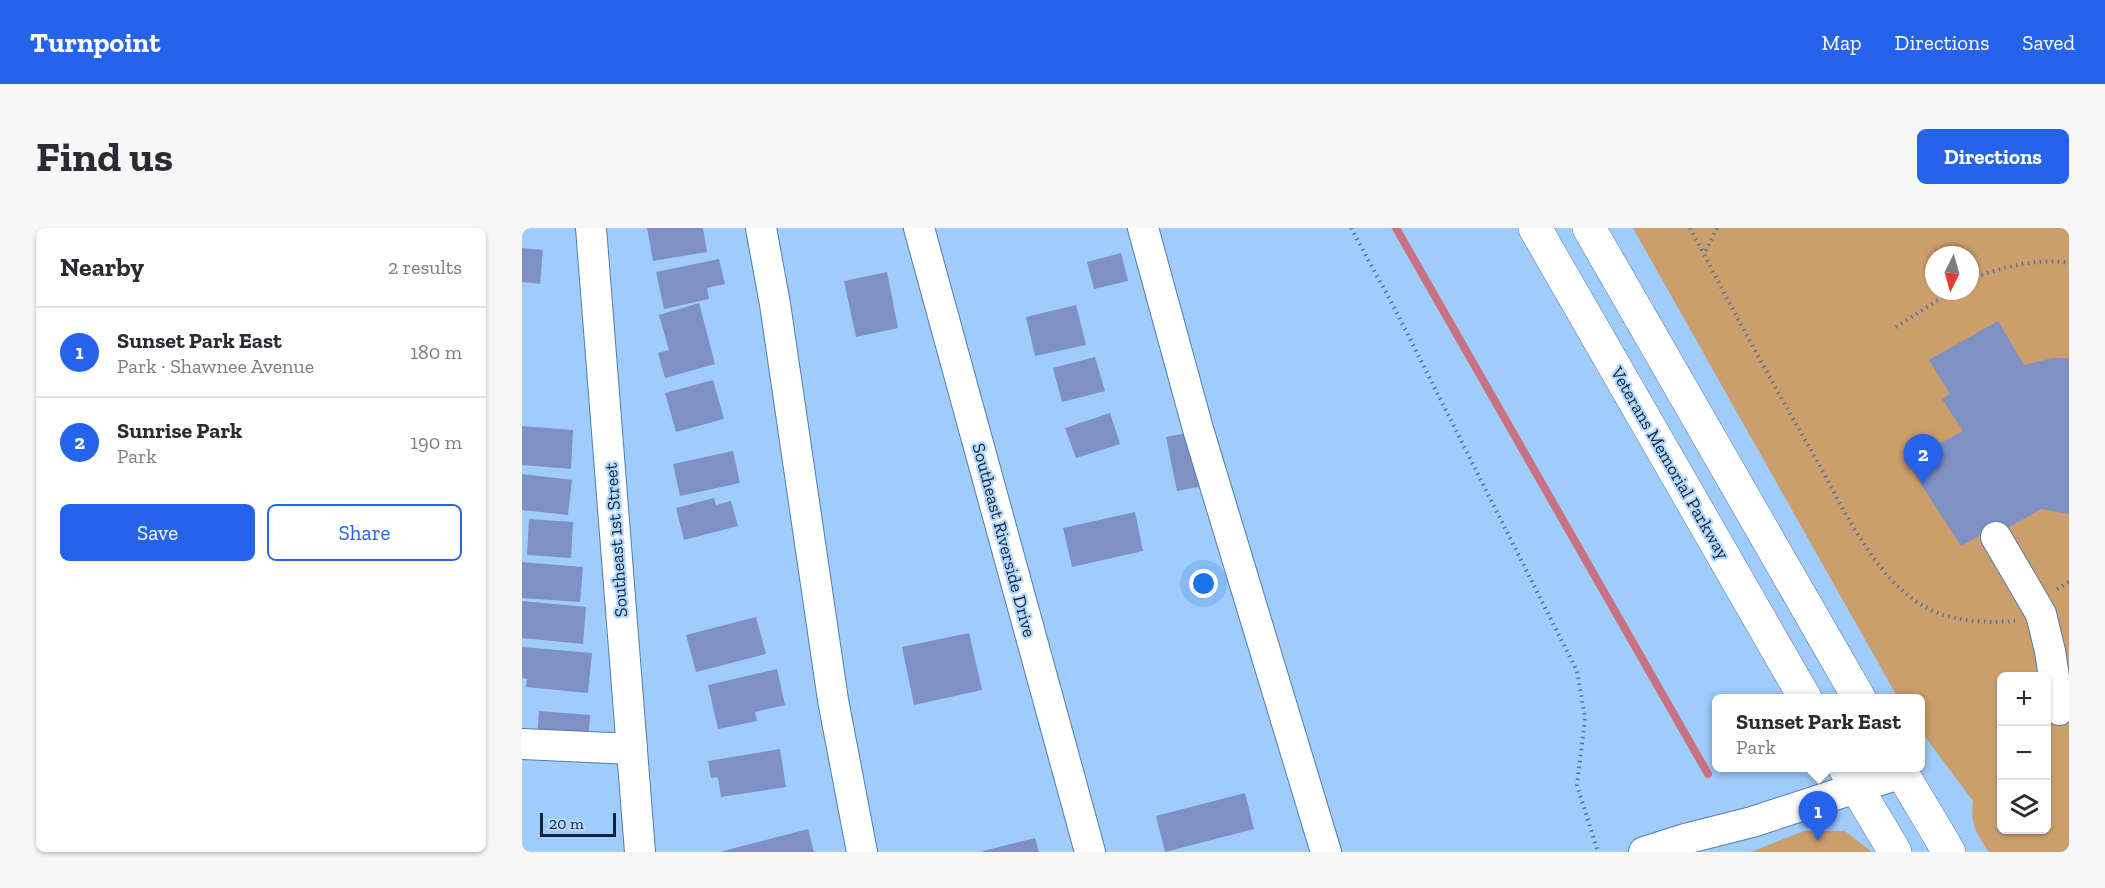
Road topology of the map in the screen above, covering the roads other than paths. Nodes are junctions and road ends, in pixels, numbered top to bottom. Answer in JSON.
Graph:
{"nodes":[{"id":1,"x":591,"y":228,"type":"edge"},
{"id":2,"x":761,"y":228,"type":"edge"},
{"id":3,"x":919,"y":228,"type":"edge"},
{"id":4,"x":1143,"y":228,"type":"edge"},
{"id":5,"x":1535,"y":228,"type":"edge"},
{"id":6,"x":1589,"y":228,"type":"edge"},
{"id":7,"x":1995,"y":537,"type":"dead end"},
{"id":8,"x":1802,"y":694,"type":"edge"},
{"id":9,"x":1856,"y":694,"type":"edge"},
{"id":10,"x":2059,"y":710,"type":"dead end"},
{"id":11,"x":522,"y":744,"type":"edge"},
{"id":12,"x":632,"y":749,"type":"junction"},
{"id":13,"x":1888,"y":772,"type":"edge"},
{"id":14,"x":1901,"y":772,"type":"edge"},
{"id":15,"x":1851,"y":778,"type":"edge"},
{"id":16,"x":640,"y":852,"type":"edge"},
{"id":17,"x":862,"y":852,"type":"edge"},
{"id":18,"x":1090,"y":852,"type":"edge"},
{"id":19,"x":1326,"y":852,"type":"edge"},
{"id":20,"x":1644,"y":852,"type":"edge"},
{"id":21,"x":1895,"y":852,"type":"edge"},
{"id":22,"x":1949,"y":852,"type":"edge"}],
"edges":[{"from":1,"to":12,"type":"street","name":"Southeast 1st Street"},
{"from":2,"to":17,"type":"street"},
{"from":3,"to":18,"type":"street","name":"Southeast Riverside Drive"},
{"from":4,"to":19,"type":"street"},
{"from":5,"to":8,"type":"highway","name":"Veterans Memorial Parkway"},
{"from":6,"to":9,"type":"highway"},
{"from":7,"to":10,"type":"street"},
{"from":11,"to":12,"type":"street"},
{"from":12,"to":16,"type":"street","name":"Southeast 1st Street"},
{"from":13,"to":15,"type":"street"},
{"from":14,"to":22,"type":"highway"},
{"from":15,"to":20,"type":"street"},
{"from":15,"to":21,"type":"highway"}]}
